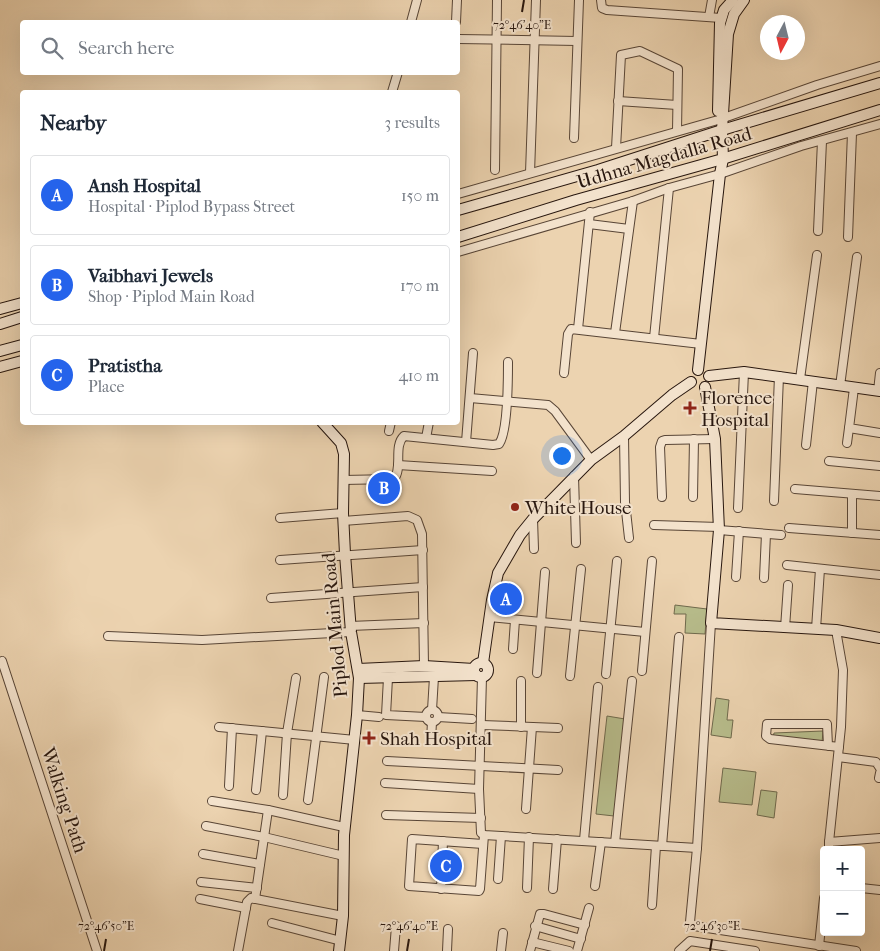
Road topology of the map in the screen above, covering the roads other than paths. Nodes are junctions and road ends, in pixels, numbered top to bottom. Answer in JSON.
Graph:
{"nodes":[{"id":1,"x":417,"y":0,"type":"edge"},
{"id":2,"x":457,"y":0,"type":"edge"},
{"id":3,"x":497,"y":0,"type":"edge"},
{"id":4,"x":536,"y":0,"type":"edge"},
{"id":5,"x":579,"y":0,"type":"edge"},
{"id":6,"x":601,"y":0,"type":"edge"},
{"id":7,"x":712,"y":0,"type":"edge"},
{"id":8,"x":733,"y":0,"type":"edge"},
{"id":9,"x":744,"y":0,"type":"edge"},
{"id":10,"x":709,"y":17,"type":"junction"},
{"id":11,"x":721,"y":18,"type":"junction"},
{"id":12,"x":412,"y":20,"type":"edge"},
{"id":13,"x":456,"y":20,"type":"edge"},
{"id":14,"x":460,"y":39,"type":"edge"},
{"id":15,"x":496,"y":39,"type":"junction"},
{"id":16,"x":534,"y":40,"type":"junction"},
{"id":17,"x":577,"y":41,"type":"junction"},
{"id":18,"x":880,"y":66,"type":"edge"},
{"id":19,"x":397,"y":75,"type":"edge"},
{"id":20,"x":880,"y":83,"type":"edge"},
{"id":21,"x":393,"y":90,"type":"edge"},
{"id":22,"x":618,"y":101,"type":"junction"},
{"id":23,"x":677,"y":104,"type":"junction"},
{"id":24,"x":880,"y":110,"type":"edge"},
{"id":25,"x":721,"y":118,"type":"junction"},
{"id":26,"x":880,"y":124,"type":"edge"},
{"id":27,"x":677,"y":131,"type":"junction"},
{"id":28,"x":719,"y":132,"type":"junction"},
{"id":29,"x":852,"y":133,"type":"junction"},
{"id":30,"x":574,"y":138,"type":"dead end"},
{"id":31,"x":822,"y":141,"type":"junction"},
{"id":32,"x":616,"y":148,"type":"junction"},
{"id":33,"x":721,"y":160,"type":"junction"},
{"id":34,"x":495,"y":170,"type":"dead end"},
{"id":35,"x":530,"y":173,"type":"junction"},
{"id":36,"x":720,"y":174,"type":"junction"},
{"id":37,"x":669,"y":188,"type":"junction"},
{"id":38,"x":460,"y":193,"type":"edge"},
{"id":39,"x":633,"y":201,"type":"junction"},
{"id":40,"x":460,"y":209,"type":"edge"},
{"id":41,"x":590,"y":212,"type":"junction"},
{"id":42,"x":589,"y":224,"type":"junction"},
{"id":43,"x":629,"y":230,"type":"junction"},
{"id":44,"x":818,"y":231,"type":"dead end"},
{"id":45,"x":460,"y":236,"type":"edge"},
{"id":46,"x":848,"y":237,"type":"dead end"},
{"id":47,"x":460,"y":251,"type":"edge"},
{"id":48,"x":817,"y":255,"type":"dead end"},
{"id":49,"x":857,"y":257,"type":"dead end"},
{"id":50,"x":20,"y":304,"type":"edge"},
{"id":51,"x":0,"y":309,"type":"edge"},
{"id":52,"x":20,"y":318,"type":"edge"},
{"id":53,"x":0,"y":324,"type":"edge"},
{"id":54,"x":578,"y":329,"type":"junction"},
{"id":55,"x":615,"y":333,"type":"junction"},
{"id":56,"x":654,"y":338,"type":"junction"},
{"id":57,"x":701,"y":344,"type":"junction"},
{"id":58,"x":20,"y":346,"type":"edge"},
{"id":59,"x":0,"y":351,"type":"edge"},
{"id":60,"x":473,"y":353,"type":"dead end"},
{"id":61,"x":20,"y":361,"type":"edge"},
{"id":62,"x":508,"y":362,"type":"dead end"},
{"id":63,"x":0,"y":367,"type":"edge"},
{"id":64,"x":698,"y":370,"type":"junction"},
{"id":65,"x":744,"y":372,"type":"junction"},
{"id":66,"x":880,"y":373,"type":"edge"},
{"id":67,"x":564,"y":374,"type":"dead end"},
{"id":68,"x":708,"y":376,"type":"junction"},
{"id":69,"x":779,"y":376,"type":"junction"},
{"id":70,"x":800,"y":379,"type":"junction"},
{"id":71,"x":813,"y":381,"type":"junction"},
{"id":72,"x":691,"y":382,"type":"junction"},
{"id":73,"x":840,"y":386,"type":"junction"},
{"id":74,"x":705,"y":387,"type":"junction"},
{"id":75,"x":854,"y":388,"type":"junction"},
{"id":76,"x":879,"y":391,"type":"edge"},
{"id":77,"x":470,"y":398,"type":"junction"},
{"id":78,"x":507,"y":401,"type":"junction"},
{"id":79,"x":325,"y":425,"type":"edge"},
{"id":80,"x":428,"y":425,"type":"edge"},
{"id":81,"x":849,"y":428,"type":"junction"},
{"id":82,"x":880,"y":432,"type":"edge"},
{"id":83,"x":624,"y":436,"type":"junction"},
{"id":84,"x":426,"y":438,"type":"junction"},
{"id":85,"x":694,"y":439,"type":"junction"},
{"id":86,"x":715,"y":439,"type":"junction"},
{"id":87,"x":466,"y":442,"type":"junction"},
{"id":88,"x":847,"y":443,"type":"dead end"},
{"id":89,"x":806,"y":445,"type":"dead end"},
{"id":90,"x":591,"y":460,"type":"junction"},
{"id":91,"x":829,"y":461,"type":"dead end"},
{"id":92,"x":398,"y":465,"type":"junction"},
{"id":93,"x":880,"y":466,"type":"edge"},
{"id":94,"x":492,"y":471,"type":"dead end"},
{"id":95,"x":574,"y":476,"type":"junction"},
{"id":96,"x":343,"y":480,"type":"junction"},
{"id":97,"x":795,"y":490,"type":"dead end"},
{"id":98,"x":852,"y":495,"type":"junction"},
{"id":99,"x":880,"y":496,"type":"edge"},
{"id":100,"x":662,"y":497,"type":"dead end"},
{"id":101,"x":693,"y":497,"type":"dead end"},
{"id":102,"x":774,"y":501,"type":"dead end"},
{"id":103,"x":738,"y":508,"type":"dead end"},
{"id":104,"x":343,"y":517,"type":"junction"},
{"id":105,"x":280,"y":518,"type":"dead end"},
{"id":106,"x":533,"y":519,"type":"junction"},
{"id":107,"x":654,"y":525,"type":"dead end"},
{"id":108,"x":719,"y":528,"type":"junction"},
{"id":109,"x":789,"y":528,"type":"dead end"},
{"id":110,"x":739,"y":531,"type":"junction"},
{"id":111,"x":852,"y":533,"type":"junction"},
{"id":112,"x":766,"y":534,"type":"junction"},
{"id":113,"x":781,"y":535,"type":"dead end"},
{"id":114,"x":880,"y":535,"type":"edge"},
{"id":115,"x":629,"y":538,"type":"dead end"},
{"id":116,"x":576,"y":543,"type":"dead end"},
{"id":117,"x":534,"y":549,"type":"dead end"},
{"id":118,"x":423,"y":550,"type":"junction"},
{"id":119,"x":345,"y":554,"type":"junction"},
{"id":120,"x":280,"y":560,"type":"dead end"},
{"id":121,"x":617,"y":561,"type":"dead end"},
{"id":122,"x":652,"y":561,"type":"dead end"},
{"id":123,"x":787,"y":565,"type":"dead end"},
{"id":124,"x":581,"y":569,"type":"dead end"},
{"id":125,"x":820,"y":569,"type":"junction"},
{"id":126,"x":545,"y":572,"type":"dead end"},
{"id":127,"x":880,"y":575,"type":"edge"},
{"id":128,"x":736,"y":578,"type":"dead end"},
{"id":129,"x":764,"y":578,"type":"dead end"},
{"id":130,"x":788,"y":585,"type":"dead end"},
{"id":131,"x":423,"y":587,"type":"junction"},
{"id":132,"x":349,"y":592,"type":"junction"},
{"id":133,"x":271,"y":598,"type":"dead end"},
{"id":134,"x":489,"y":617,"type":"junction"},
{"id":135,"x":515,"y":620,"type":"junction"},
{"id":136,"x":424,"y":623,"type":"junction"},
{"id":137,"x":541,"y":623,"type":"junction"},
{"id":138,"x":711,"y":623,"type":"junction"},
{"id":139,"x":575,"y":626,"type":"junction"},
{"id":140,"x":785,"y":628,"type":"junction"},
{"id":141,"x":351,"y":629,"type":"junction"},
{"id":142,"x":610,"y":629,"type":"junction"},
{"id":143,"x":816,"y":629,"type":"junction"},
{"id":144,"x":836,"y":630,"type":"junction"},
{"id":145,"x":645,"y":632,"type":"junction"},
{"id":146,"x":108,"y":636,"type":"dead end"},
{"id":147,"x":679,"y":638,"type":"dead end"},
{"id":148,"x":880,"y":638,"type":"edge"},
{"id":149,"x":513,"y":648,"type":"dead end"},
{"id":150,"x":0,"y":662,"type":"edge"},
{"id":151,"x":424,"y":666,"type":"junction"},
{"id":152,"x":479,"y":671,"type":"junction"},
{"id":153,"x":642,"y":671,"type":"dead end"},
{"id":154,"x":537,"y":673,"type":"dead end"},
{"id":155,"x":359,"y":674,"type":"junction"},
{"id":156,"x":606,"y":674,"type":"dead end"},
{"id":157,"x":570,"y":676,"type":"dead end"},
{"id":158,"x":324,"y":677,"type":"dead end"},
{"id":159,"x":434,"y":677,"type":"junction"},
{"id":160,"x":296,"y":678,"type":"dead end"},
{"id":161,"x":388,"y":678,"type":"junction"},
{"id":162,"x":521,"y":681,"type":"dead end"},
{"id":163,"x":632,"y":681,"type":"dead end"},
{"id":164,"x":598,"y":687,"type":"dead end"},
{"id":165,"x":357,"y":715,"type":"junction"},
{"id":166,"x":379,"y":717,"type":"dead end"},
{"id":167,"x":432,"y":719,"type":"junction"},
{"id":168,"x":472,"y":719,"type":"dead end"},
{"id":169,"x":482,"y":725,"type":"junction"},
{"id":170,"x":219,"y":727,"type":"dead end"},
{"id":171,"x":521,"y":727,"type":"junction"},
{"id":172,"x":532,"y":727,"type":"junction"},
{"id":173,"x":232,"y":728,"type":"junction"},
{"id":174,"x":558,"y":728,"type":"dead end"},
{"id":175,"x":262,"y":731,"type":"junction"},
{"id":176,"x":287,"y":733,"type":"junction"},
{"id":177,"x":317,"y":736,"type":"junction"},
{"id":178,"x":355,"y":740,"type":"junction"},
{"id":179,"x":431,"y":740,"type":"dead end"},
{"id":180,"x":828,"y":746,"type":"junction"},
{"id":181,"x":839,"y":747,"type":"junction"},
{"id":182,"x":838,"y":756,"type":"junction"},
{"id":183,"x":387,"y":761,"type":"dead end"},
{"id":184,"x":480,"y":766,"type":"junction"},
{"id":185,"x":529,"y":768,"type":"junction"},
{"id":186,"x":880,"y":768,"type":"edge"},
{"id":187,"x":558,"y":770,"type":"dead end"},
{"id":188,"x":385,"y":783,"type":"dead end"},
{"id":189,"x":229,"y":786,"type":"dead end"},
{"id":190,"x":480,"y":789,"type":"junction"},
{"id":191,"x":256,"y":790,"type":"dead end"},
{"id":192,"x":282,"y":796,"type":"dead end"},
{"id":193,"x":308,"y":800,"type":"dead end"},
{"id":194,"x":212,"y":801,"type":"dead end"},
{"id":195,"x":526,"y":809,"type":"dead end"},
{"id":196,"x":268,"y":810,"type":"junction"},
{"id":197,"x":386,"y":815,"type":"dead end"},
{"id":198,"x":481,"y":818,"type":"junction"},
{"id":199,"x":206,"y":826,"type":"dead end"},
{"id":200,"x":344,"y":827,"type":"junction"},
{"id":201,"x":484,"y":835,"type":"junction"},
{"id":202,"x":501,"y":836,"type":"junction"},
{"id":203,"x":264,"y":837,"type":"junction"},
{"id":204,"x":530,"y":837,"type":"junction"},
{"id":205,"x":880,"y":838,"type":"edge"},
{"id":206,"x":556,"y":839,"type":"junction"},
{"id":207,"x":584,"y":840,"type":"junction"},
{"id":208,"x":443,"y":841,"type":"junction"},
{"id":209,"x":601,"y":842,"type":"junction"},
{"id":210,"x":615,"y":843,"type":"junction"},
{"id":211,"x":483,"y":844,"type":"junction"},
{"id":212,"x":659,"y":846,"type":"junction"},
{"id":213,"x":829,"y":846,"type":"edge"},
{"id":214,"x":697,"y":848,"type":"junction"},
{"id":215,"x":203,"y":854,"type":"dead end"},
{"id":216,"x":344,"y":856,"type":"junction"},
{"id":217,"x":260,"y":864,"type":"junction"},
{"id":218,"x":498,"y":879,"type":"dead end"},
{"id":219,"x":201,"y":882,"type":"dead end"},
{"id":220,"x":595,"y":886,"type":"dead end"},
{"id":221,"x":257,"y":888,"type":"junction"},
{"id":222,"x":527,"y":888,"type":"dead end"},
{"id":223,"x":865,"y":888,"type":"edge"},
{"id":224,"x":441,"y":889,"type":"junction"},
{"id":225,"x":553,"y":889,"type":"dead end"},
{"id":226,"x":880,"y":890,"type":"edge"},
{"id":227,"x":200,"y":899,"type":"dead end"},
{"id":228,"x":255,"y":899,"type":"junction"},
{"id":229,"x":652,"y":905,"type":"dead end"},
{"id":230,"x":246,"y":908,"type":"junction"},
{"id":231,"x":589,"y":908,"type":"dead end"},
{"id":232,"x":343,"y":916,"type":"junction"},
{"id":233,"x":272,"y":923,"type":"dead end"},
{"id":234,"x":585,"y":925,"type":"junction"},
{"id":235,"x":396,"y":926,"type":"dead end"},
{"id":236,"x":536,"y":926,"type":"junction"},
{"id":237,"x":448,"y":929,"type":"dead end"},
{"id":238,"x":503,"y":933,"type":"dead end"},
{"id":239,"x":820,"y":936,"type":"edge"},
{"id":240,"x":581,"y":939,"type":"junction"},
{"id":241,"x":532,"y":942,"type":"junction"},
{"id":242,"x":340,"y":946,"type":"edge"},
{"id":243,"x":819,"y":946,"type":"junction"},
{"id":244,"x":840,"y":950,"type":"edge"},
{"id":245,"x":98,"y":951,"type":"edge"},
{"id":246,"x":238,"y":951,"type":"edge"},
{"id":247,"x":394,"y":951,"type":"edge"},
{"id":248,"x":447,"y":951,"type":"edge"},
{"id":249,"x":501,"y":951,"type":"edge"},
{"id":250,"x":530,"y":951,"type":"edge"},
{"id":251,"x":569,"y":951,"type":"edge"},
{"id":252,"x":578,"y":951,"type":"edge"},
{"id":253,"x":679,"y":951,"type":"edge"},
{"id":254,"x":755,"y":951,"type":"edge"},
{"id":255,"x":856,"y":951,"type":"edge"}],
"edges":[{"from":1,"to":12,"type":"street"},
{"from":2,"to":13,"type":"street"},
{"from":3,"to":15,"type":"street"},
{"from":4,"to":16,"type":"street"},
{"from":5,"to":17,"type":"street"},
{"from":6,"to":10,"type":"street"},
{"from":7,"to":10,"type":"street"},
{"from":8,"to":11,"type":"street"},
{"from":9,"to":25,"type":"street"},
{"from":10,"to":11,"type":"street"},
{"from":11,"to":25,"type":"street"},
{"from":14,"to":15,"type":"street"},
{"from":15,"to":16,"type":"street"},
{"from":15,"to":34,"type":"street"},
{"from":16,"to":17,"type":"street"},
{"from":16,"to":35,"type":"street"},
{"from":17,"to":30,"type":"street"},
{"from":18,"to":25,"type":"street"},
{"from":19,"to":21,"type":"street"},
{"from":20,"to":28,"type":"street","name":"Udhna Magdalla Road"},
{"from":22,"to":23,"type":"street"},
{"from":22,"to":23,"type":"street"},
{"from":22,"to":32,"type":"street"},
{"from":23,"to":27,"type":"street"},
{"from":24,"to":33,"type":"street","name":"Udhna Magdalla Road"},
{"from":25,"to":27,"type":"street"},
{"from":25,"to":28,"type":"street"},
{"from":26,"to":29,"type":"street"},
{"from":27,"to":32,"type":"street"},
{"from":28,"to":33,"type":"street"},
{"from":28,"to":40,"type":"street","name":"Udhna Magdalla Road"},
{"from":29,"to":31,"type":"street"},
{"from":29,"to":46,"type":"street"},
{"from":31,"to":36,"type":"street"},
{"from":31,"to":44,"type":"street"},
{"from":32,"to":35,"type":"street"},
{"from":33,"to":36,"type":"street"},
{"from":33,"to":45,"type":"street","name":"Udhna Magdalla Road"},
{"from":35,"to":38,"type":"street"},
{"from":36,"to":37,"type":"street"},
{"from":36,"to":57,"type":"street"},
{"from":37,"to":39,"type":"street"},
{"from":37,"to":56,"type":"street"},
{"from":39,"to":41,"type":"street"},
{"from":39,"to":43,"type":"street"},
{"from":41,"to":42,"type":"street"},
{"from":41,"to":47,"type":"street"},
{"from":42,"to":43,"type":"street"},
{"from":42,"to":54,"type":"street"},
{"from":43,"to":55,"type":"street"},
{"from":48,"to":70,"type":"street"},
{"from":49,"to":73,"type":"street"},
{"from":50,"to":51,"type":"street"},
{"from":52,"to":53,"type":"street"},
{"from":54,"to":55,"type":"street"},
{"from":54,"to":67,"type":"street"},
{"from":55,"to":56,"type":"street"},
{"from":56,"to":57,"type":"street"},
{"from":57,"to":64,"type":"street"},
{"from":58,"to":59,"type":"street"},
{"from":60,"to":77,"type":"street"},
{"from":61,"to":63,"type":"street"},
{"from":62,"to":78,"type":"street"},
{"from":64,"to":68,"type":"street"},
{"from":64,"to":72,"type":"street"},
{"from":65,"to":68,"type":"street"},
{"from":65,"to":69,"type":"street"},
{"from":65,"to":103,"type":"street"},
{"from":66,"to":76,"type":"street"},
{"from":68,"to":74,"type":"street"},
{"from":69,"to":70,"type":"street"},
{"from":69,"to":102,"type":"street"},
{"from":70,"to":71,"type":"street"},
{"from":71,"to":73,"type":"street"},
{"from":71,"to":89,"type":"street"},
{"from":72,"to":74,"type":"street"},
{"from":72,"to":83,"type":"street"},
{"from":73,"to":75,"type":"street"},
{"from":74,"to":86,"type":"street"},
{"from":75,"to":76,"type":"street"},
{"from":75,"to":81,"type":"street"},
{"from":77,"to":78,"type":"street"},
{"from":77,"to":87,"type":"street"},
{"from":78,"to":87,"type":"street"},
{"from":78,"to":90,"type":"street"},
{"from":79,"to":96,"type":"street","name":"Piplod Main Road"},
{"from":80,"to":84,"type":"street"},
{"from":81,"to":82,"type":"street"},
{"from":81,"to":88,"type":"street"},
{"from":83,"to":90,"type":"street"},
{"from":83,"to":115,"type":"street"},
{"from":84,"to":87,"type":"street"},
{"from":84,"to":92,"type":"street"},
{"from":85,"to":86,"type":"street"},
{"from":85,"to":100,"type":"street"},
{"from":85,"to":101,"type":"street"},
{"from":86,"to":108,"type":"street"},
{"from":90,"to":95,"type":"street"},
{"from":91,"to":93,"type":"street"},
{"from":92,"to":94,"type":"street"},
{"from":92,"to":96,"type":"street"},
{"from":95,"to":106,"type":"street"},
{"from":95,"to":116,"type":"street"},
{"from":96,"to":104,"type":"street","name":"Piplod Main Road"},
{"from":97,"to":98,"type":"street"},
{"from":98,"to":99,"type":"street"},
{"from":98,"to":111,"type":"street"},
{"from":104,"to":105,"type":"street"},
{"from":104,"to":118,"type":"street"},
{"from":104,"to":119,"type":"street","name":"Piplod Main Road"},
{"from":106,"to":117,"type":"street"},
{"from":106,"to":134,"type":"street"},
{"from":107,"to":108,"type":"street"},
{"from":108,"to":110,"type":"street"},
{"from":108,"to":138,"type":"street"},
{"from":109,"to":111,"type":"street"},
{"from":110,"to":112,"type":"street"},
{"from":110,"to":128,"type":"street"},
{"from":111,"to":114,"type":"street"},
{"from":112,"to":113,"type":"street"},
{"from":112,"to":129,"type":"street"},
{"from":118,"to":119,"type":"street"},
{"from":118,"to":131,"type":"street"},
{"from":119,"to":120,"type":"street"},
{"from":119,"to":132,"type":"street","name":"Piplod Main Road"},
{"from":121,"to":142,"type":"street"},
{"from":122,"to":145,"type":"street"},
{"from":123,"to":125,"type":"street"},
{"from":124,"to":139,"type":"street"},
{"from":125,"to":127,"type":"street"},
{"from":125,"to":143,"type":"street"},
{"from":126,"to":137,"type":"street"},
{"from":130,"to":140,"type":"street"},
{"from":131,"to":132,"type":"street"},
{"from":131,"to":136,"type":"street"},
{"from":132,"to":133,"type":"street"},
{"from":132,"to":141,"type":"street","name":"Piplod Main Road"},
{"from":134,"to":135,"type":"street"},
{"from":134,"to":152,"type":"street"},
{"from":135,"to":137,"type":"street"},
{"from":135,"to":149,"type":"street"},
{"from":136,"to":141,"type":"street"},
{"from":136,"to":151,"type":"street"},
{"from":137,"to":139,"type":"street"},
{"from":137,"to":154,"type":"street"},
{"from":138,"to":140,"type":"street"},
{"from":138,"to":214,"type":"street"},
{"from":139,"to":142,"type":"street"},
{"from":139,"to":157,"type":"street"},
{"from":140,"to":143,"type":"street"},
{"from":141,"to":146,"type":"street"},
{"from":141,"to":155,"type":"street","name":"Piplod Main Road"},
{"from":142,"to":145,"type":"street"},
{"from":142,"to":156,"type":"street"},
{"from":143,"to":144,"type":"street"},
{"from":144,"to":148,"type":"street"},
{"from":144,"to":181,"type":"street"},
{"from":145,"to":153,"type":"street"},
{"from":147,"to":212,"type":"street"},
{"from":150,"to":245,"type":"street","name":"Walking Path"},
{"from":151,"to":152,"type":"street"},
{"from":151,"to":155,"type":"street"},
{"from":152,"to":159,"type":"street"},
{"from":152,"to":169,"type":"street"},
{"from":155,"to":161,"type":"street"},
{"from":155,"to":165,"type":"street","name":"Piplod Main Road"},
{"from":158,"to":177,"type":"street"},
{"from":159,"to":161,"type":"street"},
{"from":159,"to":167,"type":"street"},
{"from":160,"to":176,"type":"street"},
{"from":161,"to":167,"type":"street"},
{"from":162,"to":171,"type":"street"},
{"from":163,"to":210,"type":"street"},
{"from":164,"to":207,"type":"street"},
{"from":165,"to":166,"type":"street"},
{"from":165,"to":178,"type":"street","name":"Piplod Main Road"},
{"from":167,"to":168,"type":"street"},
{"from":167,"to":179,"type":"street"},
{"from":169,"to":171,"type":"street"},
{"from":169,"to":184,"type":"street"},
{"from":170,"to":173,"type":"street"},
{"from":171,"to":172,"type":"street"},
{"from":172,"to":174,"type":"street"},
{"from":172,"to":185,"type":"street"},
{"from":173,"to":175,"type":"street"},
{"from":173,"to":189,"type":"street"},
{"from":175,"to":176,"type":"street"},
{"from":175,"to":191,"type":"street"},
{"from":176,"to":177,"type":"street"},
{"from":176,"to":192,"type":"street"},
{"from":177,"to":178,"type":"street"},
{"from":177,"to":193,"type":"street"},
{"from":178,"to":200,"type":"street","name":"Piplod Main Road"},
{"from":180,"to":180,"type":"street"},
{"from":180,"to":181,"type":"street"},
{"from":181,"to":182,"type":"street"},
{"from":182,"to":186,"type":"street"},
{"from":182,"to":213,"type":"street"},
{"from":183,"to":184,"type":"street"},
{"from":184,"to":185,"type":"street"},
{"from":184,"to":190,"type":"street"},
{"from":185,"to":187,"type":"street"},
{"from":185,"to":195,"type":"street"},
{"from":188,"to":190,"type":"street"},
{"from":190,"to":198,"type":"street"},
{"from":194,"to":196,"type":"street"},
{"from":196,"to":200,"type":"street"},
{"from":196,"to":203,"type":"street"},
{"from":197,"to":198,"type":"street"},
{"from":198,"to":201,"type":"street"},
{"from":199,"to":203,"type":"street"},
{"from":200,"to":216,"type":"street","name":"Piplod Main Road"},
{"from":201,"to":202,"type":"street"},
{"from":201,"to":211,"type":"street"},
{"from":202,"to":204,"type":"street"},
{"from":202,"to":218,"type":"street"},
{"from":203,"to":216,"type":"street"},
{"from":203,"to":217,"type":"street"},
{"from":204,"to":206,"type":"street"},
{"from":204,"to":222,"type":"street"},
{"from":205,"to":213,"type":"street"},
{"from":206,"to":207,"type":"street"},
{"from":206,"to":225,"type":"street"},
{"from":207,"to":209,"type":"street"},
{"from":208,"to":211,"type":"street"},
{"from":208,"to":224,"type":"street"},
{"from":208,"to":224,"type":"street"},
{"from":209,"to":210,"type":"street"},
{"from":209,"to":220,"type":"street"},
{"from":210,"to":212,"type":"street"},
{"from":211,"to":224,"type":"street"},
{"from":212,"to":214,"type":"street"},
{"from":212,"to":229,"type":"street"},
{"from":214,"to":243,"type":"street"},
{"from":215,"to":217,"type":"street"},
{"from":216,"to":232,"type":"street","name":"Piplod Main Road"},
{"from":217,"to":221,"type":"street"},
{"from":219,"to":221,"type":"street"},
{"from":221,"to":228,"type":"street"},
{"from":223,"to":226,"type":"street"},
{"from":227,"to":230,"type":"street"},
{"from":228,"to":230,"type":"street"},
{"from":228,"to":232,"type":"street"},
{"from":230,"to":246,"type":"street"},
{"from":231,"to":234,"type":"street"},
{"from":232,"to":242,"type":"street","name":"Piplod Main Road"},
{"from":233,"to":242,"type":"street"},
{"from":234,"to":236,"type":"street"},
{"from":234,"to":240,"type":"street"},
{"from":235,"to":247,"type":"street"},
{"from":236,"to":240,"type":"street"},
{"from":236,"to":241,"type":"street"},
{"from":237,"to":248,"type":"street"},
{"from":238,"to":249,"type":"street"},
{"from":239,"to":243,"type":"street"},
{"from":240,"to":252,"type":"street"},
{"from":241,"to":250,"type":"street"},
{"from":241,"to":251,"type":"street"},
{"from":243,"to":244,"type":"street"},
{"from":244,"to":255,"type":"street"},
{"from":253,"to":254,"type":"street"}]}
